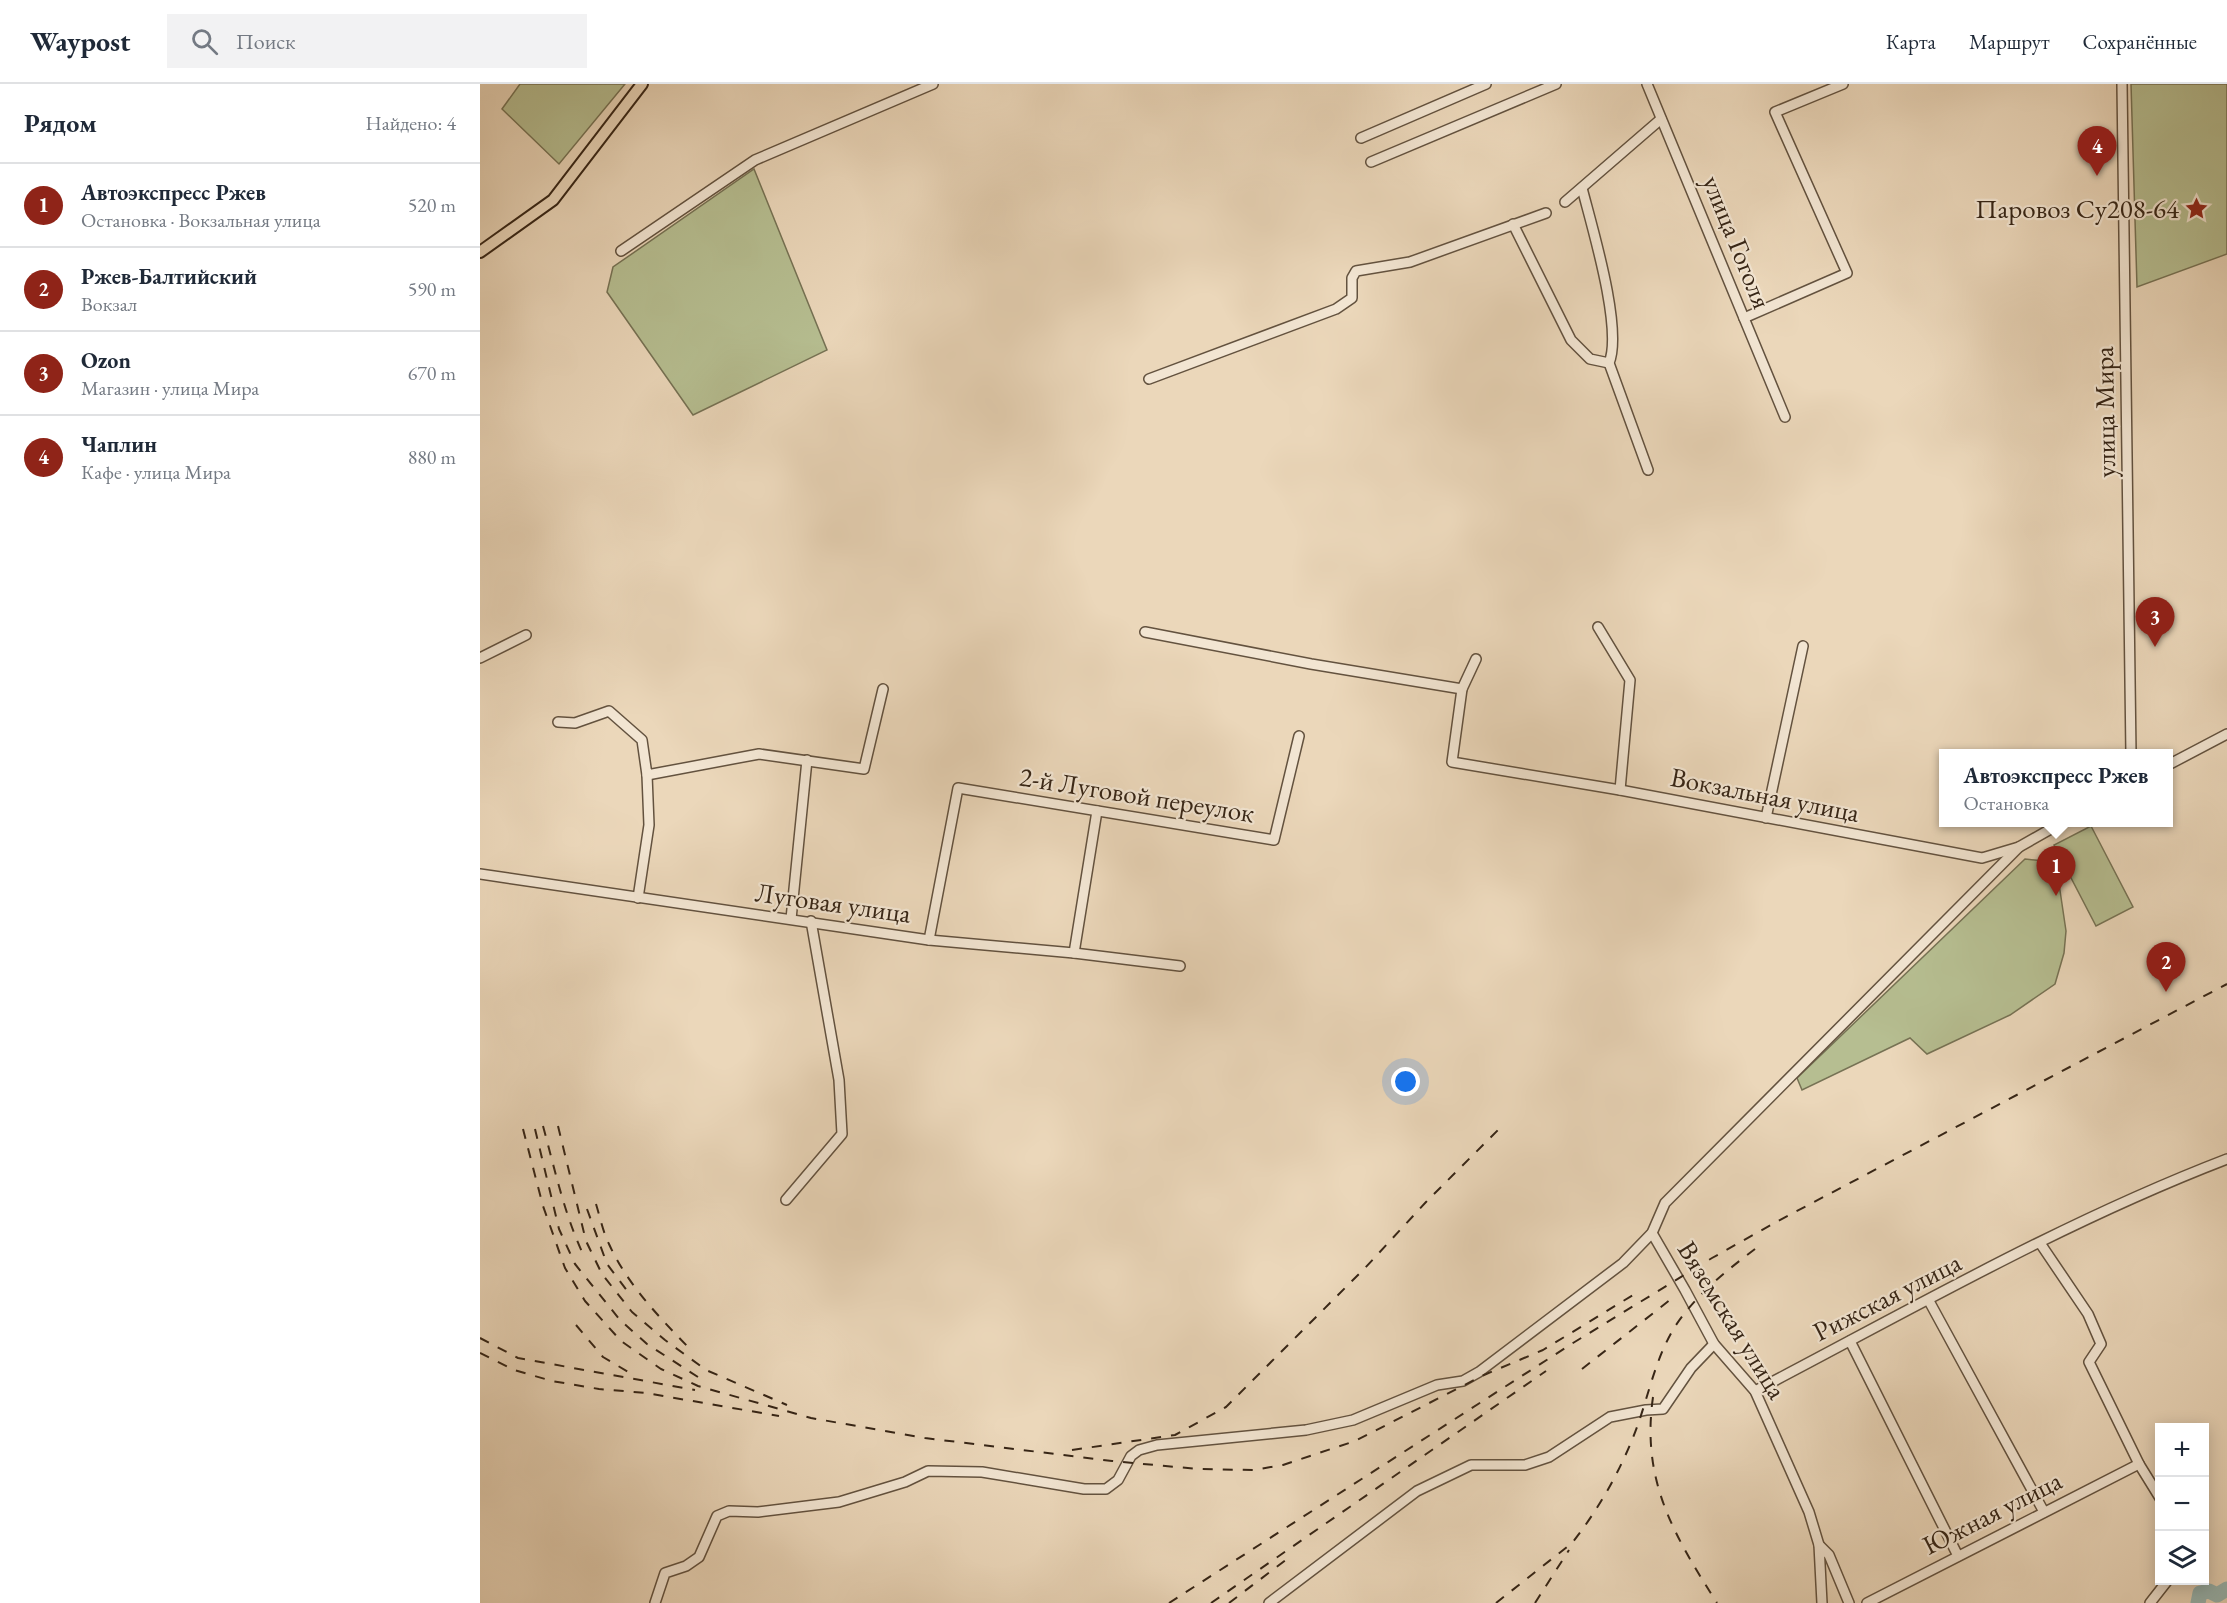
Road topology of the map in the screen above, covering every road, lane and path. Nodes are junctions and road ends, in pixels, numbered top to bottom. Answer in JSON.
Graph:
{"nodes":[{"id":1,"x":642,"y":84,"type":"edge"},
{"id":2,"x":933,"y":84,"type":"edge"},
{"id":3,"x":1486,"y":84,"type":"edge"},
{"id":4,"x":1556,"y":84,"type":"edge"},
{"id":5,"x":1647,"y":84,"type":"edge"},
{"id":6,"x":1843,"y":84,"type":"edge"},
{"id":7,"x":2122,"y":84,"type":"edge"},
{"id":8,"x":1661,"y":119,"type":"junction"},
{"id":9,"x":1361,"y":138,"type":"dead end"},
{"id":10,"x":1371,"y":162,"type":"dead end"},
{"id":11,"x":1582,"y":188,"type":"junction"},
{"id":12,"x":1565,"y":202,"type":"dead end"},
{"id":13,"x":1546,"y":213,"type":"dead end"},
{"id":14,"x":1513,"y":224,"type":"junction"},
{"id":15,"x":621,"y":251,"type":"dead end"},
{"id":16,"x":480,"y":252,"type":"edge"},
{"id":17,"x":1744,"y":318,"type":"junction"},
{"id":18,"x":1609,"y":363,"type":"junction"},
{"id":19,"x":1149,"y":379,"type":"dead end"},
{"id":20,"x":1785,"y":417,"type":"dead end"},
{"id":21,"x":1648,"y":470,"type":"dead end"},
{"id":22,"x":1598,"y":627,"type":"dead end"},
{"id":23,"x":1145,"y":632,"type":"dead end"},
{"id":24,"x":526,"y":634,"type":"dead end"},
{"id":25,"x":1803,"y":646,"type":"dead end"},
{"id":26,"x":480,"y":658,"type":"edge"},
{"id":27,"x":1476,"y":659,"type":"dead end"},
{"id":28,"x":883,"y":689,"type":"dead end"},
{"id":29,"x":1462,"y":689,"type":"junction"},
{"id":30,"x":558,"y":722,"type":"dead end"},
{"id":31,"x":2227,"y":734,"type":"edge"},
{"id":32,"x":1299,"y":736,"type":"dead end"},
{"id":33,"x":2132,"y":749,"type":"edge"},
{"id":34,"x":807,"y":760,"type":"junction"},
{"id":35,"x":2173,"y":763,"type":"edge"},
{"id":36,"x":647,"y":776,"type":"junction"},
{"id":37,"x":1620,"y":790,"type":"junction"},
{"id":38,"x":1097,"y":811,"type":"junction"},
{"id":39,"x":1766,"y":818,"type":"junction"},
{"id":40,"x":2054,"y":827,"type":"edge"},
{"id":41,"x":2019,"y":847,"type":"junction"},
{"id":42,"x":480,"y":874,"type":"edge"},
{"id":43,"x":638,"y":898,"type":"junction"},
{"id":44,"x":791,"y":919,"type":"junction"},
{"id":45,"x":811,"y":921,"type":"junction"},
{"id":46,"x":929,"y":940,"type":"junction"},
{"id":47,"x":1074,"y":953,"type":"junction"},
{"id":48,"x":1180,"y":966,"type":"dead end"},
{"id":49,"x":2227,"y":1159,"type":"edge"},
{"id":50,"x":786,"y":1200,"type":"dead end"},
{"id":51,"x":1652,"y":1233,"type":"junction"},
{"id":52,"x":2040,"y":1243,"type":"junction"},
{"id":53,"x":1929,"y":1301,"type":"junction"},
{"id":54,"x":1850,"y":1341,"type":"junction"},
{"id":55,"x":1714,"y":1344,"type":"junction"},
{"id":56,"x":1755,"y":1391,"type":"junction"},
{"id":57,"x":2139,"y":1464,"type":"junction"},
{"id":58,"x":2155,"y":1490,"type":"edge"},
{"id":59,"x":2044,"y":1512,"type":"junction"},
{"id":60,"x":1819,"y":1545,"type":"junction"},
{"id":61,"x":1958,"y":1556,"type":"junction"},
{"id":62,"x":2165,"y":1585,"type":"edge"},
{"id":63,"x":655,"y":1603,"type":"edge"},
{"id":64,"x":1269,"y":1603,"type":"edge"},
{"id":65,"x":1822,"y":1603,"type":"edge"},
{"id":66,"x":1849,"y":1603,"type":"edge"},
{"id":67,"x":1867,"y":1603,"type":"edge"},
{"id":68,"x":2150,"y":1603,"type":"edge"}],
"edges":[{"from":1,"to":16,"type":"main road"},
{"from":2,"to":15,"type":"street"},
{"from":3,"to":9,"type":"street"},
{"from":4,"to":10,"type":"street"},
{"from":5,"to":8,"type":"street","name":"улица Гоголя"},
{"from":6,"to":17,"type":"street"},
{"from":7,"to":33,"type":"street","name":"улица Мира"},
{"from":8,"to":11,"type":"street"},
{"from":8,"to":17,"type":"street","name":"улица Гоголя"},
{"from":11,"to":12,"type":"street"},
{"from":11,"to":18,"type":"street"},
{"from":13,"to":14,"type":"street"},
{"from":14,"to":18,"type":"street"},
{"from":14,"to":19,"type":"street"},
{"from":17,"to":20,"type":"street","name":"улица Гоголя"},
{"from":18,"to":21,"type":"street"},
{"from":22,"to":37,"type":"street"},
{"from":23,"to":29,"type":"street"},
{"from":24,"to":26,"type":"street"},
{"from":25,"to":39,"type":"street"},
{"from":27,"to":29,"type":"street"},
{"from":28,"to":34,"type":"street"},
{"from":29,"to":37,"type":"street","name":"Вокзальная улица"},
{"from":30,"to":36,"type":"street"},
{"from":31,"to":35,"type":"street"},
{"from":32,"to":38,"type":"street","name":"2-й Луговой переулок"},
{"from":34,"to":36,"type":"street"},
{"from":34,"to":44,"type":"street"},
{"from":36,"to":43,"type":"street"},
{"from":37,"to":39,"type":"street","name":"Вокзальная улица"},
{"from":38,"to":46,"type":"street","name":"2-й Луговой переулок"},
{"from":38,"to":47,"type":"street"},
{"from":39,"to":41,"type":"street","name":"Вокзальная улица"},
{"from":40,"to":41,"type":"street","name":"Вокзальная улица"},
{"from":41,"to":51,"type":"street"},
{"from":42,"to":43,"type":"street","name":"Луговая улица"},
{"from":43,"to":44,"type":"street","name":"Луговая улица"},
{"from":44,"to":45,"type":"street","name":"Луговая улица"},
{"from":45,"to":46,"type":"street","name":"Луговая улица"},
{"from":45,"to":50,"type":"street"},
{"from":46,"to":47,"type":"street","name":"Луговая улица"},
{"from":47,"to":48,"type":"street","name":"Луговая улица"},
{"from":49,"to":52,"type":"street","name":"Рижская улица"},
{"from":51,"to":55,"type":"street","name":"Вяземская улица"},
{"from":51,"to":63,"type":"street"},
{"from":52,"to":53,"type":"street","name":"Рижская улица"},
{"from":52,"to":57,"type":"street"},
{"from":53,"to":54,"type":"street","name":"Рижская улица"},
{"from":53,"to":59,"type":"street"},
{"from":54,"to":56,"type":"street","name":"Рижская улица"},
{"from":54,"to":61,"type":"street"},
{"from":55,"to":56,"type":"street","name":"Вяземская улица"},
{"from":55,"to":64,"type":"street"},
{"from":56,"to":60,"type":"street","name":"Вяземская улица"},
{"from":57,"to":58,"type":"street"},
{"from":57,"to":59,"type":"street","name":"Южная улица"},
{"from":59,"to":61,"type":"street","name":"Южная улица"},
{"from":60,"to":65,"type":"street","name":"Вяземская улица"},
{"from":60,"to":66,"type":"street"},
{"from":61,"to":67,"type":"street","name":"Южная улица"},
{"from":62,"to":68,"type":"street"}]}
